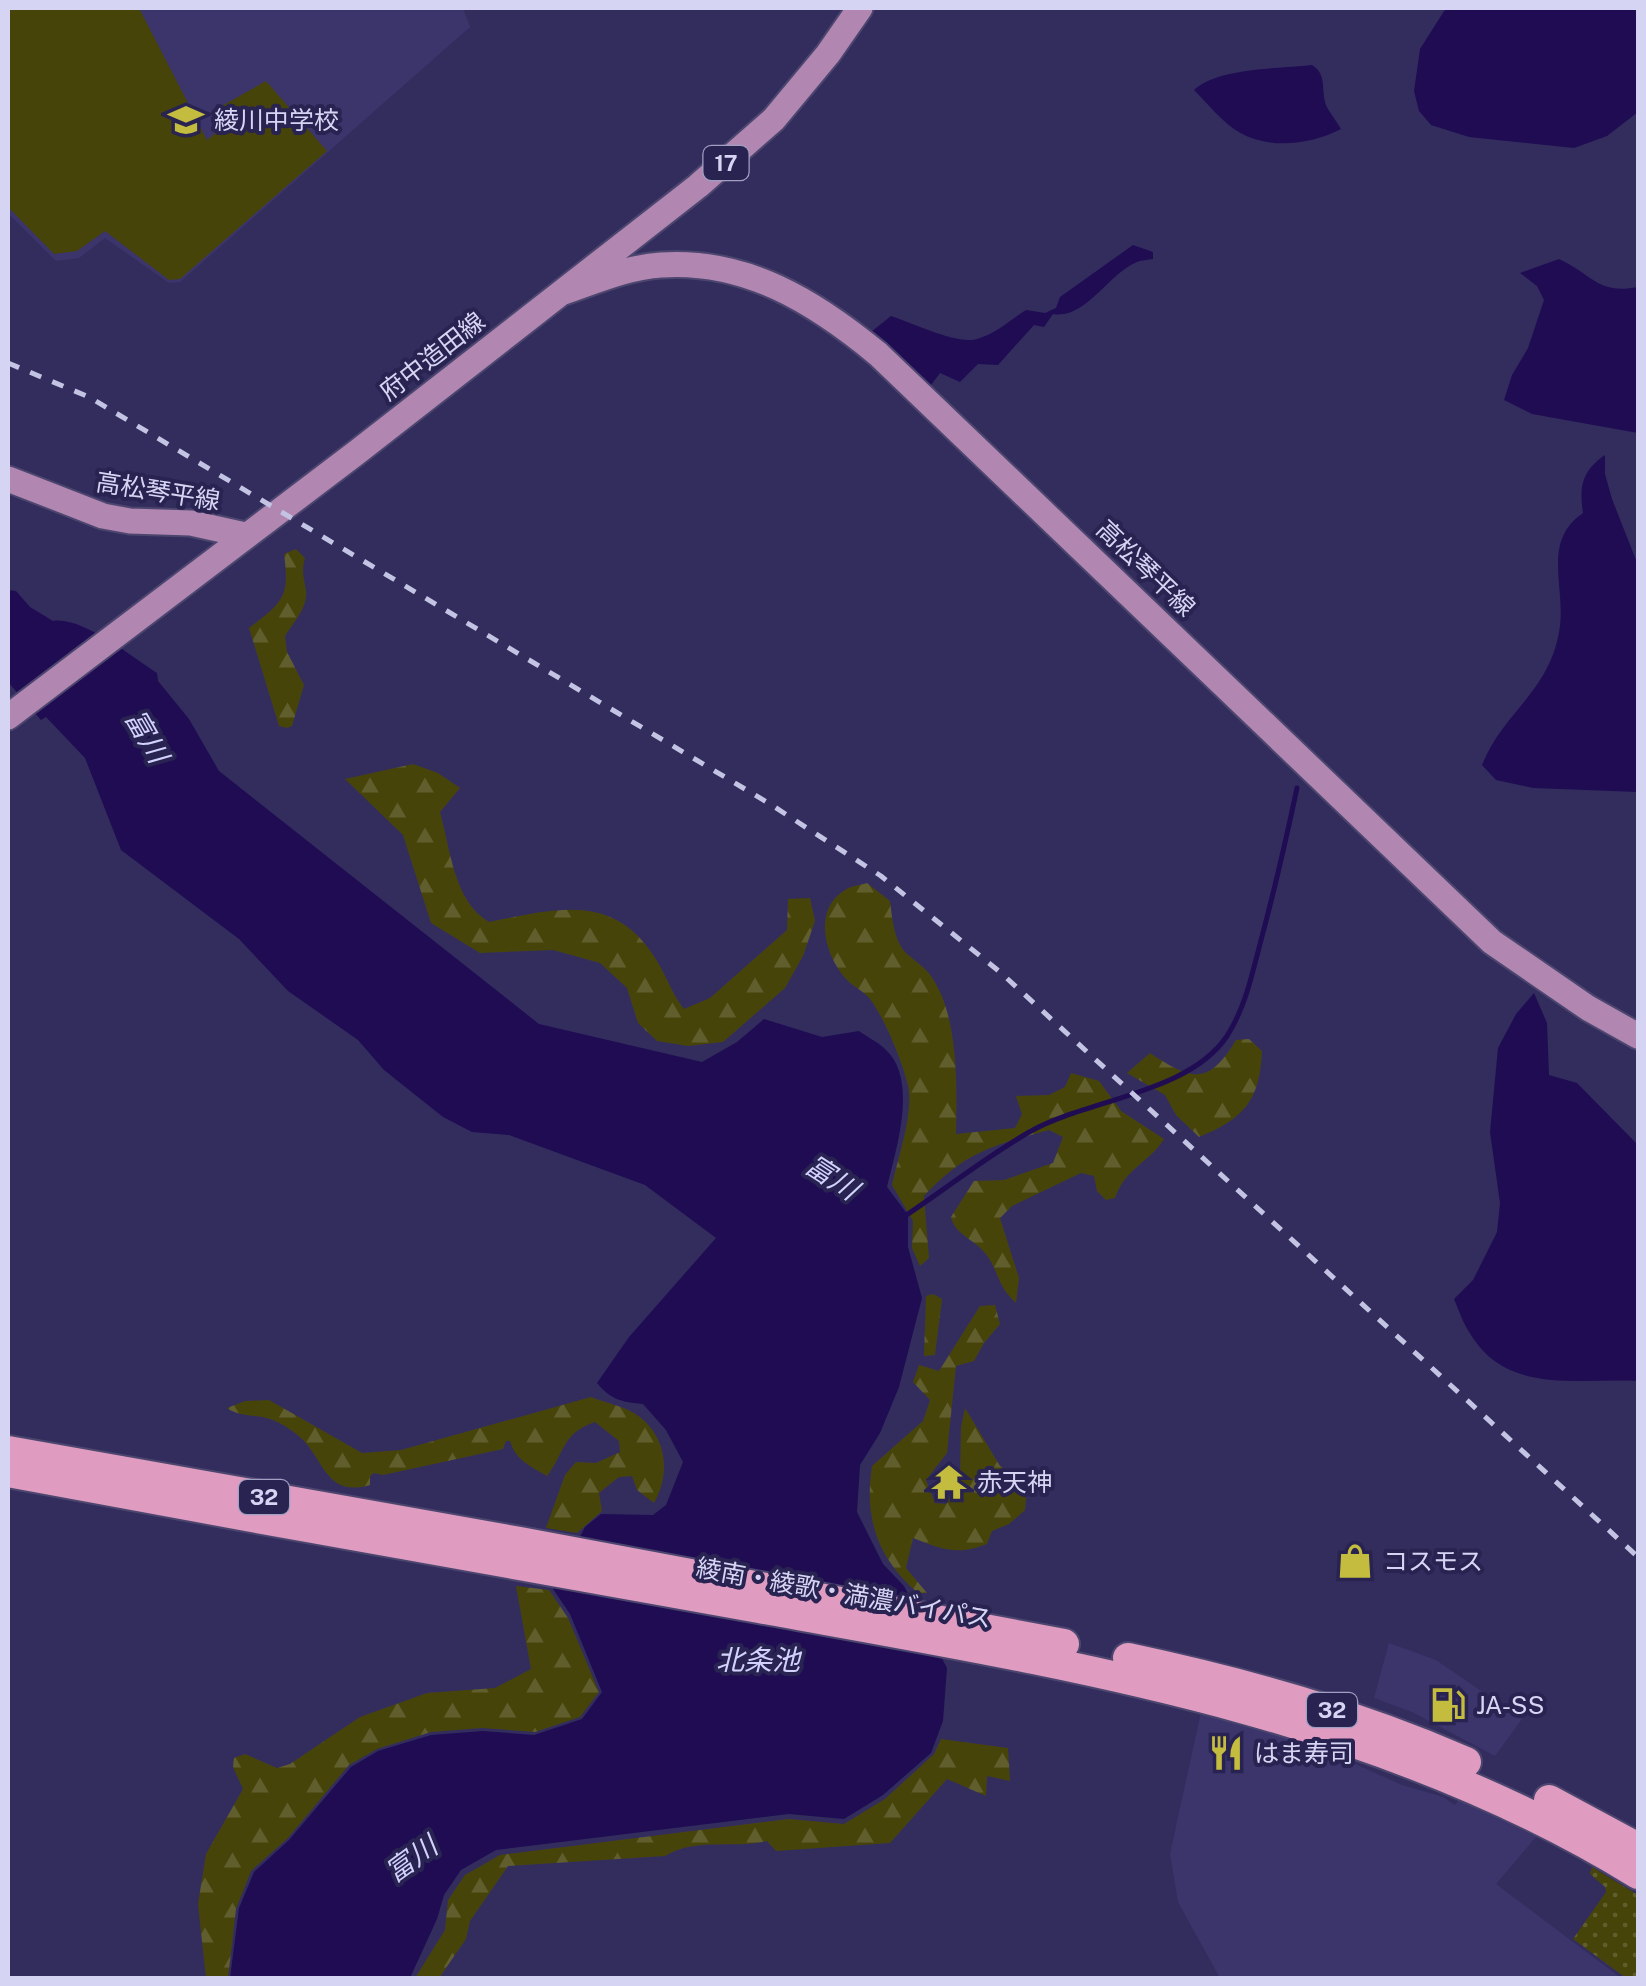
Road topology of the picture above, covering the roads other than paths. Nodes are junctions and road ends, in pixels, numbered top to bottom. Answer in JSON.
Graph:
{"nodes":[{"id":1,"x":860,"y":8,"type":"edge"},
{"id":2,"x":638,"y":233,"type":"junction"},
{"id":3,"x":643,"y":268,"type":"junction"},
{"id":4,"x":564,"y":292,"type":"junction"},
{"id":5,"x":8,"y":479,"type":"edge"},
{"id":6,"x":244,"y":536,"type":"junction"},
{"id":7,"x":8,"y":717,"type":"edge"},
{"id":8,"x":1638,"y":1036,"type":"edge"},
{"id":9,"x":8,"y":1451,"type":"edge"},
{"id":10,"x":8,"y":1472,"type":"edge"},
{"id":11,"x":518,"y":1553,"type":"junction"},
{"id":12,"x":1004,"y":1641,"type":"junction"},
{"id":13,"x":1638,"y":1848,"type":"edge"},
{"id":14,"x":1638,"y":1874,"type":"edge"}],
"edges":[{"from":1,"to":2,"type":"main road","name":"府中造田線","number":"17"},
{"from":2,"to":3,"type":"main road"},
{"from":2,"to":4,"type":"main road","name":"府中造田線","number":"17"},
{"from":3,"to":4,"type":"main road","name":"高松琴平線"},
{"from":3,"to":8,"type":"main road","name":"高松琴平線"},
{"from":4,"to":6,"type":"main road","name":"府中造田線","number":"17"},
{"from":5,"to":6,"type":"main road","name":"高松琴平線"},
{"from":6,"to":7,"type":"main road","name":"府中造田線","number":"17"},
{"from":9,"to":11,"type":"highway","name":"綾南・綾歌・満濃バイパス","number":"32"},
{"from":10,"to":11,"type":"highway","name":"綾南・綾歌・満濃バイパス","number":"32"},
{"from":11,"to":12,"type":"highway","name":"綾南・綾歌・満濃バイパス","number":"32"},
{"from":12,"to":13,"type":"highway","name":"綾南・綾歌・満濃バイパス","number":"32"},
{"from":12,"to":14,"type":"highway","name":"綾南・綾歌・満濃バイパス","number":"32"}]}
